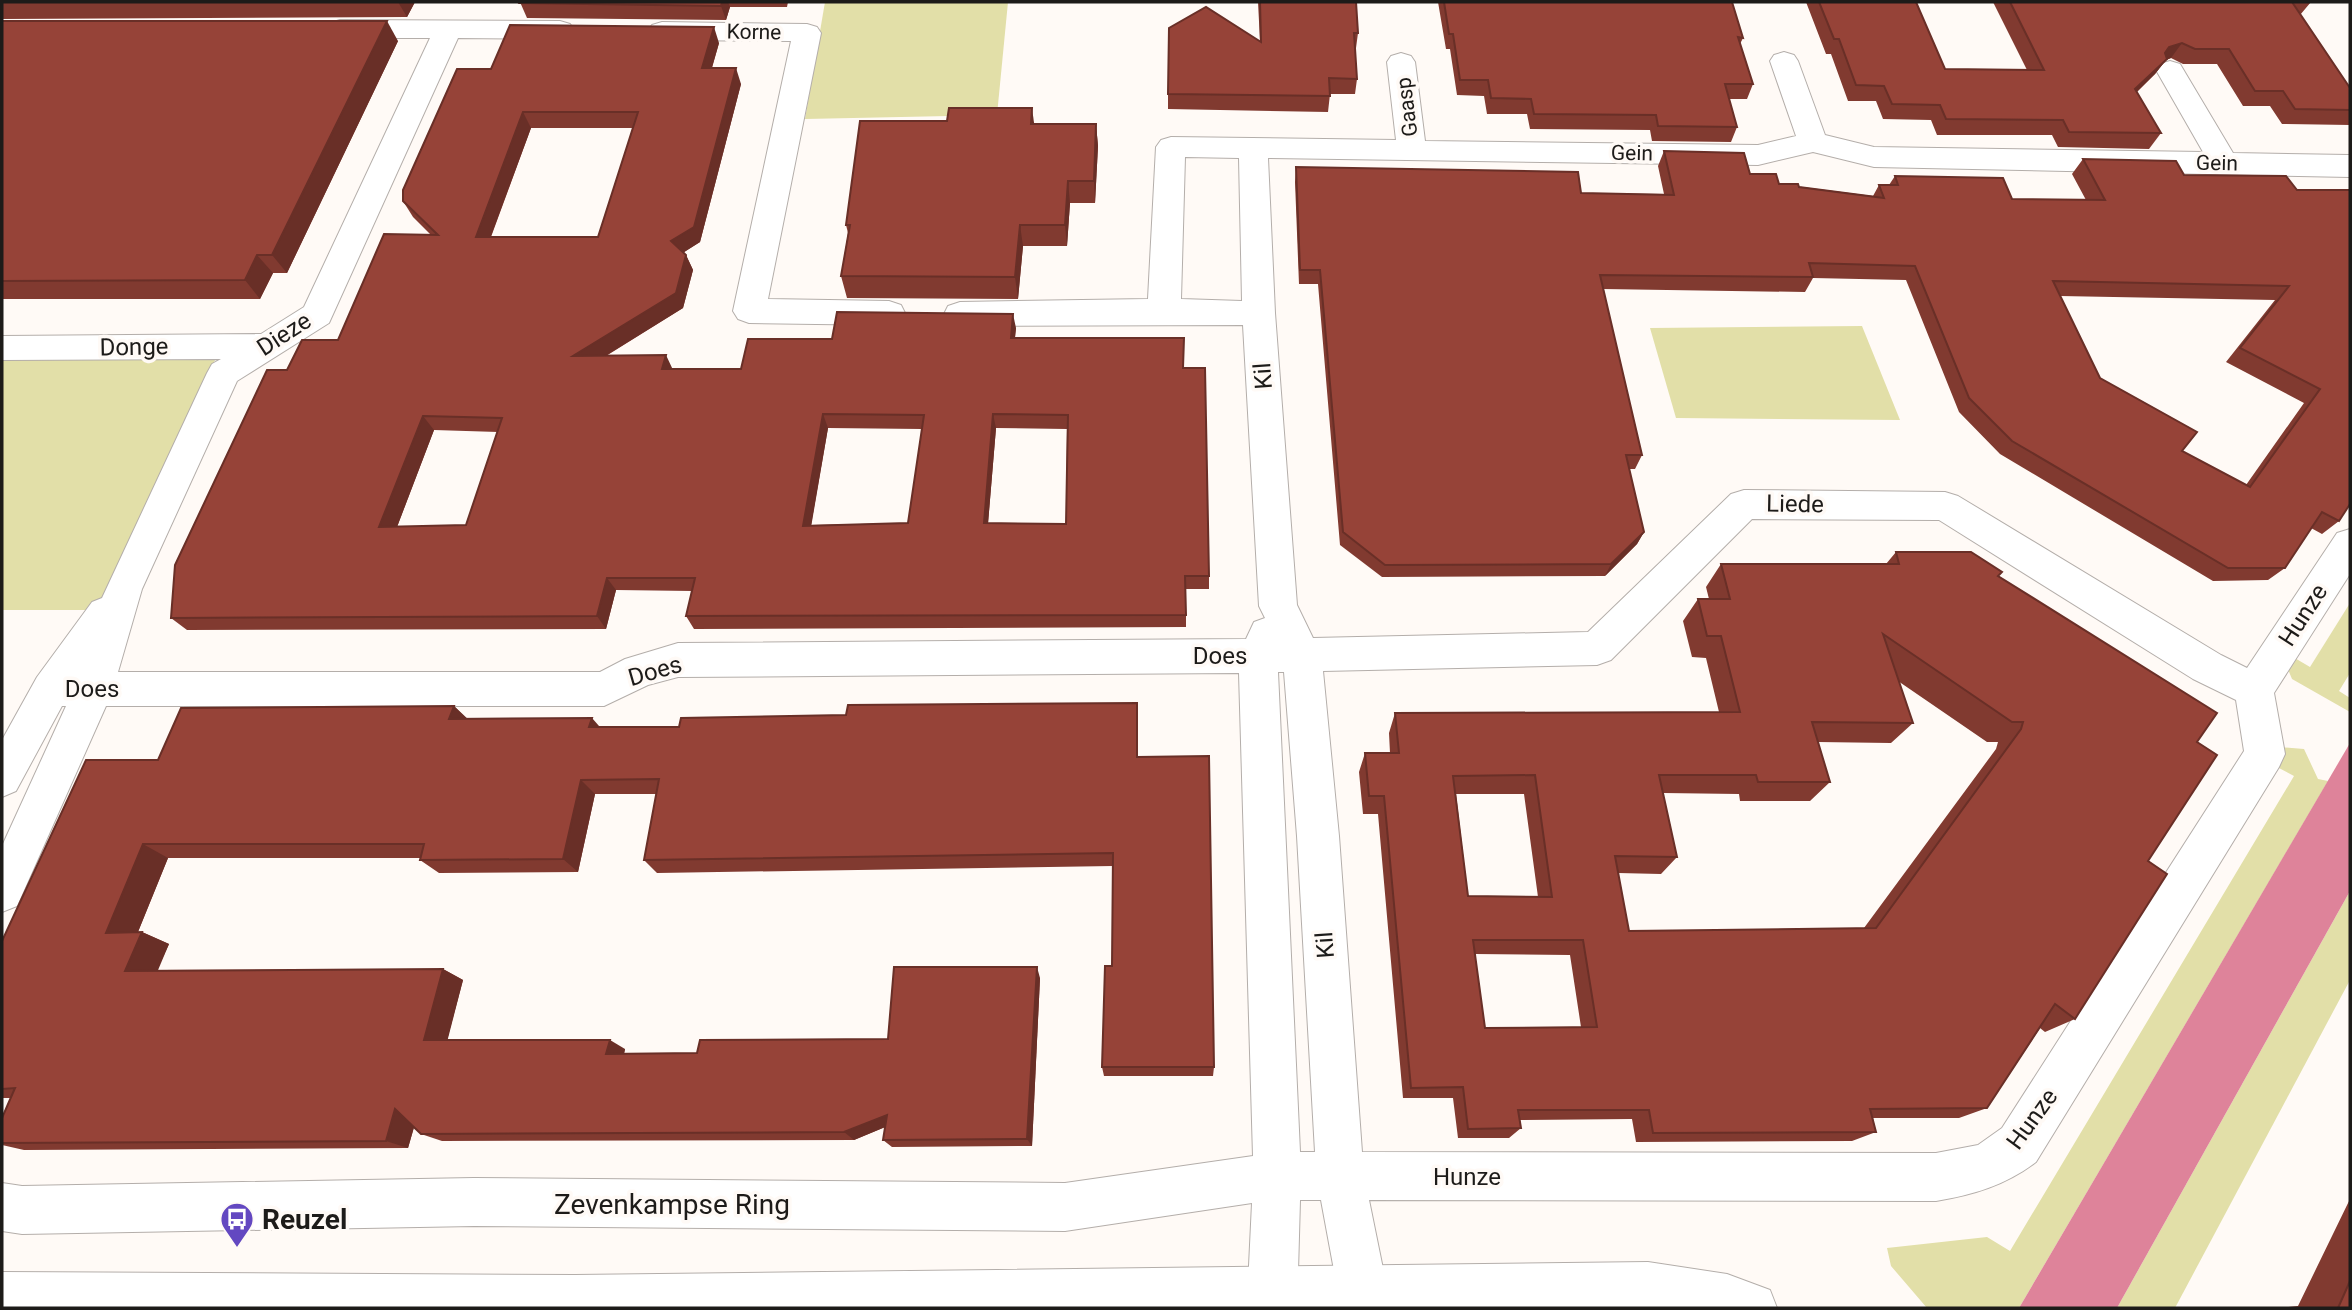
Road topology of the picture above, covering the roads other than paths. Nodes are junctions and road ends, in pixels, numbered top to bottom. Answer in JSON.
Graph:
{"nodes":[{"id":1,"x":312,"y":29,"type":"edge"},
{"id":2,"x":448,"y":29,"type":"junction"},
{"id":3,"x":594,"y":30,"type":"edge"},
{"id":4,"x":634,"y":31,"type":"edge"},
{"id":5,"x":1784,"y":61,"type":"dead end"},
{"id":6,"x":1401,"y":62,"type":"dead end"},
{"id":7,"x":2171,"y":70,"type":"edge"},
{"id":8,"x":1813,"y":142,"type":"junction"},
{"id":9,"x":1253,"y":146,"type":"junction"},
{"id":10,"x":1412,"y":151,"type":"junction"},
{"id":11,"x":2224,"y":163,"type":"junction"},
{"id":12,"x":2350,"y":166,"type":"edge"},
{"id":13,"x":1164,"y":311,"type":"junction"},
{"id":14,"x":1259,"y":313,"type":"junction"},
{"id":15,"x":267,"y":346,"type":"junction"},
{"id":16,"x":2,"y":348,"type":"edge"},
{"id":17,"x":2350,"y":544,"type":"edge"},
{"id":18,"x":123,"y":589,"type":"junction"},
{"id":19,"x":1278,"y":606,"type":"junction"},
{"id":20,"x":1302,"y":654,"type":"junction"},
{"id":21,"x":1258,"y":656,"type":"junction"},
{"id":22,"x":51,"y":689,"type":"junction"},
{"id":23,"x":94,"y":689,"type":"junction"},
{"id":24,"x":2254,"y":690,"type":"junction"},
{"id":25,"x":2,"y":778,"type":"edge"},
{"id":26,"x":2,"y":892,"type":"edge"},
{"id":27,"x":1277,"y":1176,"type":"junction"},
{"id":28,"x":1340,"y":1176,"type":"junction"},
{"id":29,"x":2,"y":1207,"type":"edge"},
{"id":30,"x":2,"y":1297,"type":"edge"},
{"id":31,"x":1365,"y":1298,"type":"edge"},
{"id":32,"x":1271,"y":1299,"type":"edge"},
{"id":33,"x":444,"y":1304,"type":"edge"},
{"id":34,"x":573,"y":1304,"type":"edge"},
{"id":35,"x":1752,"y":1308,"type":"edge"}],
"edges":[{"from":1,"to":2,"type":"street"},
{"from":2,"to":3,"type":"street"},
{"from":2,"to":15,"type":"street","name":"Dieze"},
{"from":4,"to":13,"type":"street","name":"Korne"},
{"from":5,"to":8,"type":"street"},
{"from":6,"to":10,"type":"street","name":"Gaasp"},
{"from":7,"to":11,"type":"street"},
{"from":8,"to":10,"type":"street","name":"Gein"},
{"from":8,"to":11,"type":"street","name":"Gein"},
{"from":9,"to":10,"type":"street","name":"Gein"},
{"from":9,"to":13,"type":"street","name":"Gein"},
{"from":9,"to":14,"type":"street","name":"Kil"},
{"from":11,"to":12,"type":"street","name":"Gein"},
{"from":13,"to":14,"type":"street"},
{"from":14,"to":19,"type":"street","name":"Kil"},
{"from":15,"to":16,"type":"street","name":"Donge"},
{"from":15,"to":18,"type":"street","name":"Dieze"},
{"from":17,"to":24,"type":"street","name":"Hunze"},
{"from":18,"to":22,"type":"street","name":"Dieze"},
{"from":18,"to":23,"type":"street","name":"Dieze"},
{"from":19,"to":20,"type":"street","name":"Kil"},
{"from":19,"to":21,"type":"street","name":"Kil"},
{"from":20,"to":21,"type":"street","name":"Does"},
{"from":20,"to":24,"type":"street","name":"Liede"},
{"from":20,"to":28,"type":"street","name":"Kil"},
{"from":21,"to":23,"type":"street","name":"Does"},
{"from":21,"to":27,"type":"street","name":"Kil"},
{"from":22,"to":23,"type":"street","name":"Does"},
{"from":22,"to":25,"type":"street","name":"Dieze"},
{"from":23,"to":26,"type":"street","name":"Dieze"},
{"from":24,"to":28,"type":"street","name":"Hunze"},
{"from":27,"to":28,"type":"street","name":"Zevenkampse Ring"},
{"from":27,"to":29,"type":"street","name":"Zevenkampse Ring"},
{"from":27,"to":32,"type":"street","name":"Kil"},
{"from":28,"to":31,"type":"street","name":"Kil"},
{"from":30,"to":33,"type":"street"},
{"from":31,"to":32,"type":"street"},
{"from":31,"to":35,"type":"street"},
{"from":32,"to":34,"type":"street"},
{"from":33,"to":34,"type":"street"}]}
